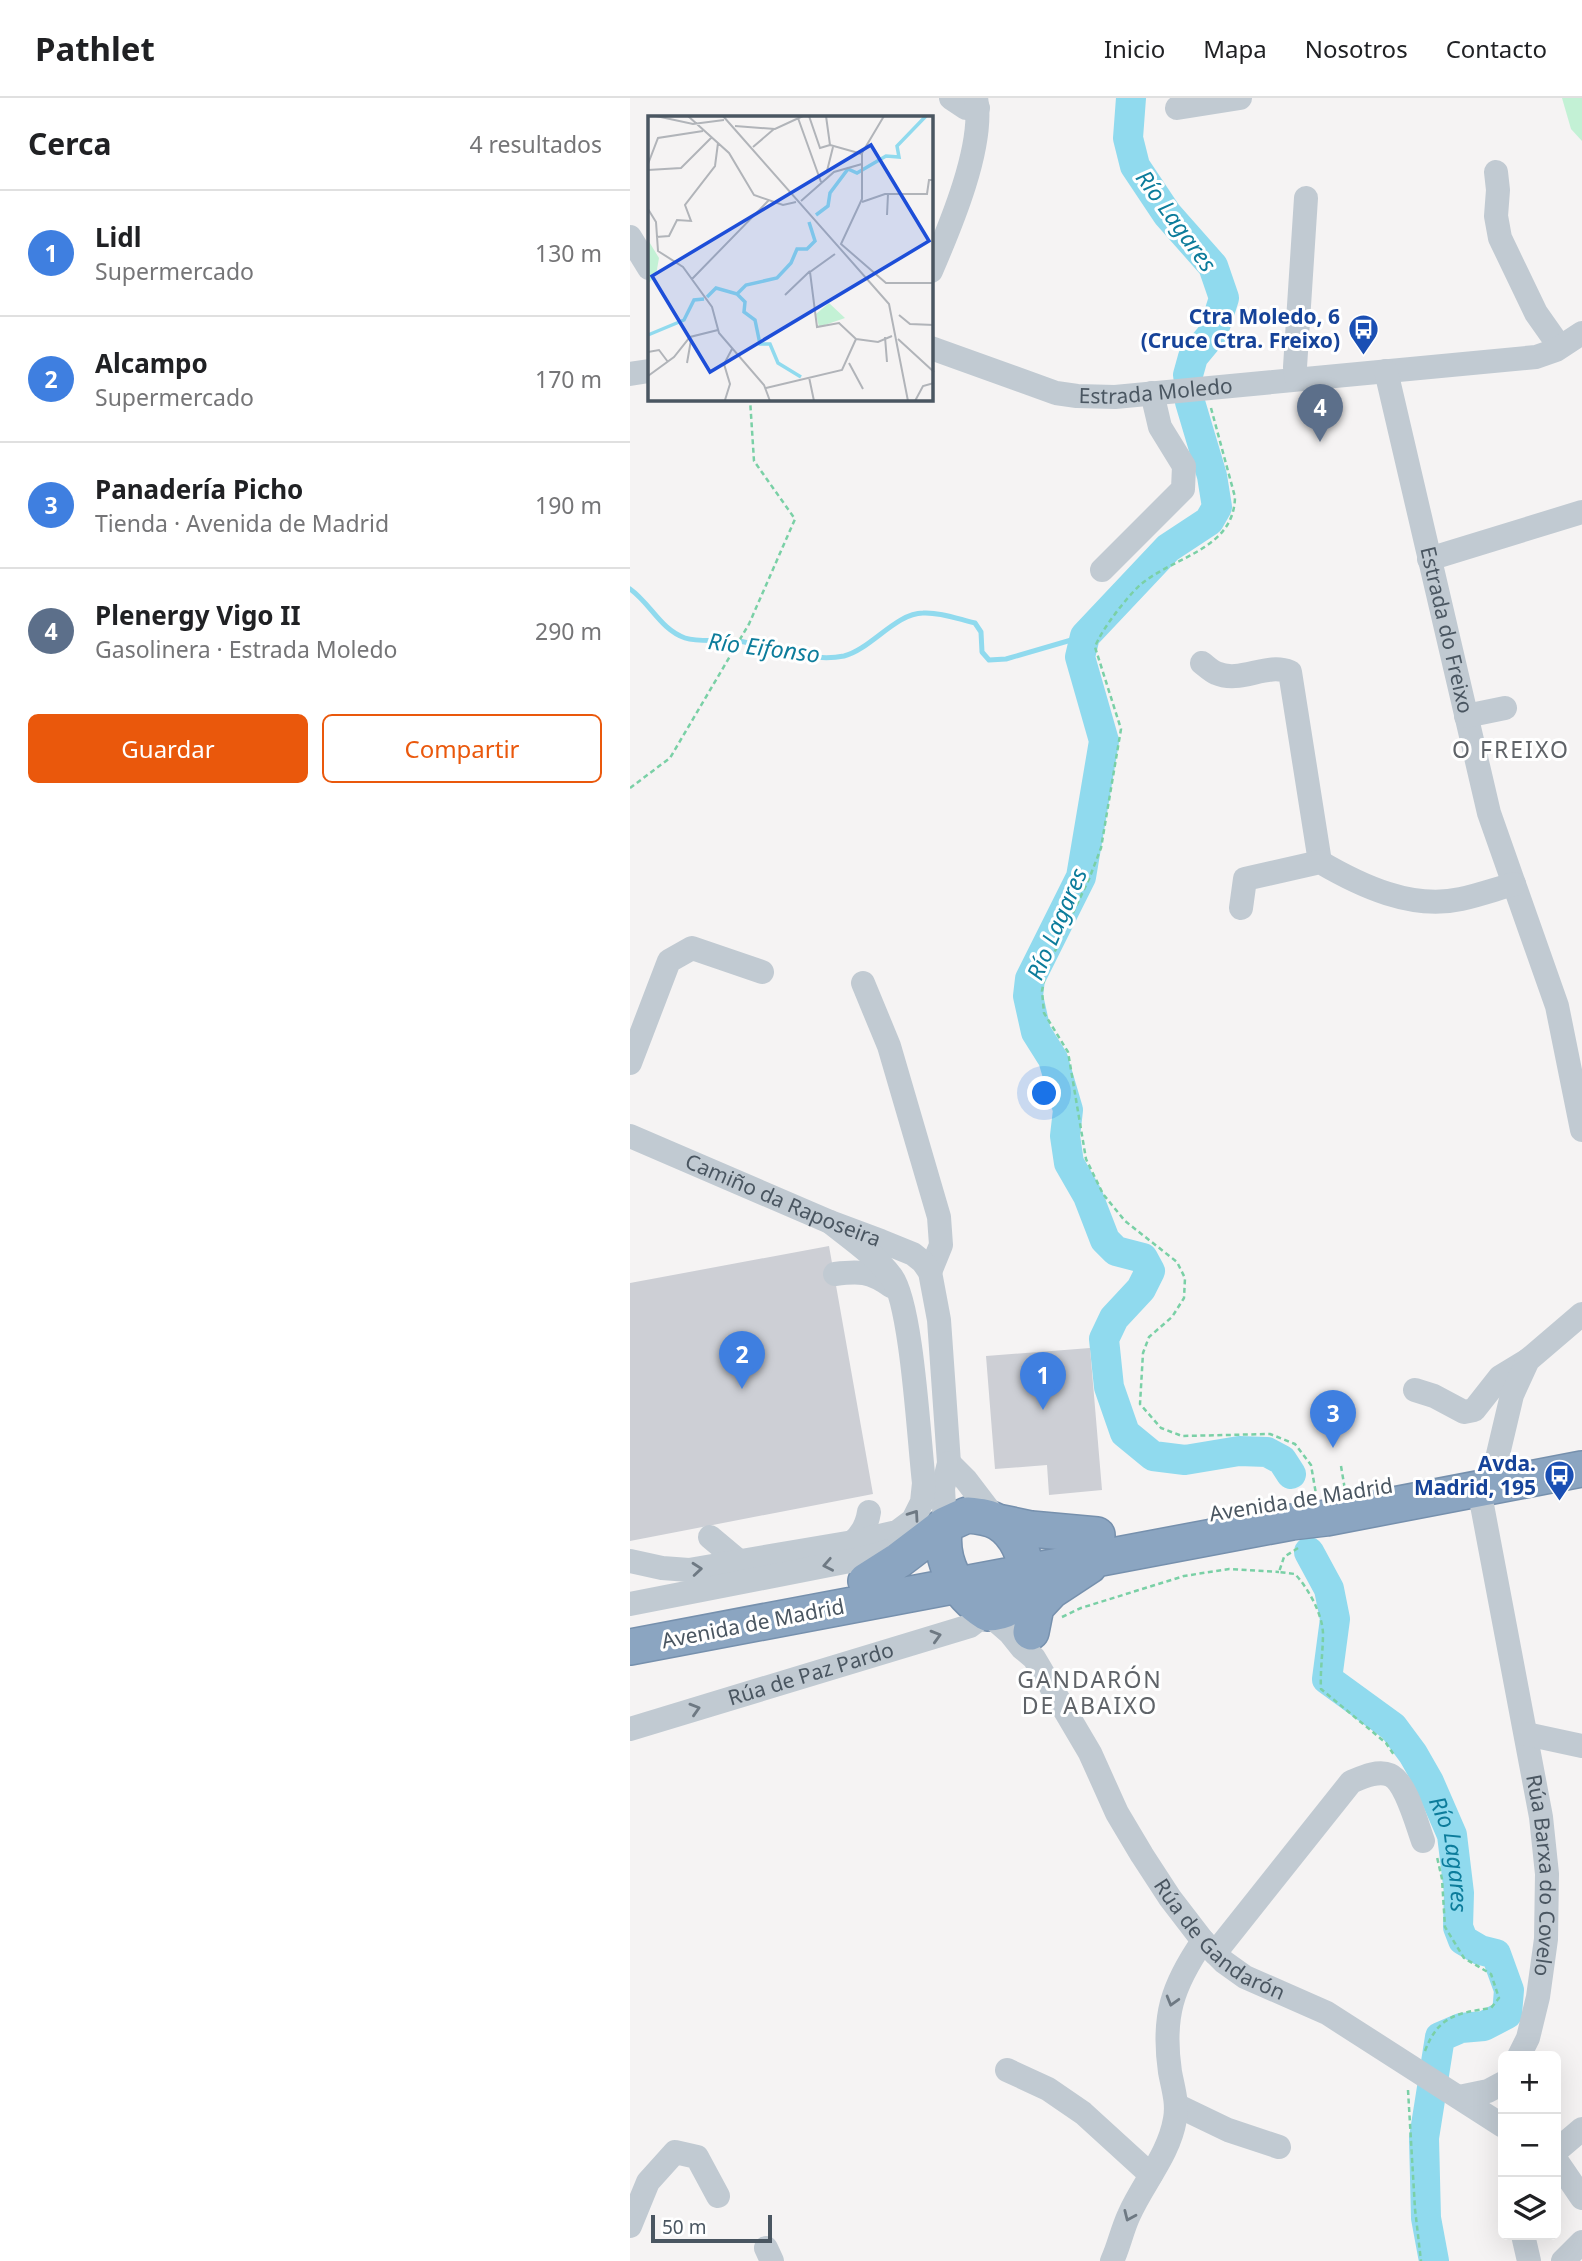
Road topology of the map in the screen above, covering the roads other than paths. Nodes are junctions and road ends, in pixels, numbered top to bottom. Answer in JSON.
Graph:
{"nodes":[{"id":1,"x":1240,"y":98,"type":"edge"},
{"id":2,"x":961,"y":100,"type":"edge"},
{"id":3,"x":1177,"y":108,"type":"dead end"},
{"id":4,"x":1496,"y":172,"type":"dead end"},
{"id":5,"x":1306,"y":198,"type":"dead end"},
{"id":6,"x":630,"y":237,"type":"edge"},
{"id":7,"x":648,"y":266,"type":"edge"},
{"id":8,"x":933,"y":266,"type":"edge"},
{"id":9,"x":1582,"y":333,"type":"edge"},
{"id":10,"x":1555,"y":340,"type":"dead end"},
{"id":11,"x":933,"y":349,"type":"edge"},
{"id":12,"x":648,"y":371,"type":"edge"},
{"id":13,"x":1386,"y":371,"type":"junction"},
{"id":14,"x":630,"y":374,"type":"edge"},
{"id":15,"x":1297,"y":379,"type":"junction"},
{"id":16,"x":1152,"y":393,"type":"junction"},
{"id":17,"x":1582,"y":512,"type":"edge"},
{"id":18,"x":1429,"y":559,"type":"junction"},
{"id":19,"x":1102,"y":570,"type":"dead end"},
{"id":20,"x":1202,"y":663,"type":"dead end"},
{"id":21,"x":1505,"y":708,"type":"dead end"},
{"id":22,"x":1466,"y":716,"type":"junction"},
{"id":23,"x":1320,"y":862,"type":"junction"},
{"id":24,"x":1514,"y":884,"type":"junction"},
{"id":25,"x":1241,"y":908,"type":"dead end"},
{"id":26,"x":762,"y":972,"type":"dead end"},
{"id":27,"x":863,"y":983,"type":"dead end"},
{"id":28,"x":630,"y":1063,"type":"edge"},
{"id":29,"x":1582,"y":1130,"type":"edge"},
{"id":30,"x":630,"y":1136,"type":"edge"},
{"id":31,"x":830,"y":1222,"type":"junction"},
{"id":32,"x":930,"y":1272,"type":"junction"},
{"id":33,"x":835,"y":1274,"type":"dead end"},
{"id":34,"x":902,"y":1296,"type":"junction"},
{"id":35,"x":1582,"y":1314,"type":"edge"},
{"id":36,"x":1528,"y":1360,"type":"junction"},
{"id":37,"x":1415,"y":1390,"type":"dead end"},
{"id":38,"x":1582,"y":1451,"type":"edge"},
{"id":39,"x":949,"y":1463,"type":"junction"},
{"id":40,"x":1495,"y":1467,"type":"junction"},
{"id":41,"x":1582,"y":1469,"type":"edge"},
{"id":42,"x":1582,"y":1487,"type":"edge"},
{"id":43,"x":1482,"y":1505,"type":"junction"},
{"id":44,"x":1321,"y":1507,"type":"junction"},
{"id":45,"x":869,"y":1513,"type":"dead end"},
{"id":46,"x":998,"y":1522,"type":"junction"},
{"id":47,"x":932,"y":1535,"type":"junction"},
{"id":48,"x":710,"y":1537,"type":"dead end"},
{"id":49,"x":853,"y":1542,"type":"junction"},
{"id":50,"x":1099,"y":1547,"type":"junction"},
{"id":51,"x":630,"y":1561,"type":"edge"},
{"id":52,"x":741,"y":1563,"type":"junction"},
{"id":53,"x":866,"y":1581,"type":"junction"},
{"id":54,"x":1007,"y":1599,"type":"junction"},
{"id":55,"x":630,"y":1604,"type":"edge"},
{"id":56,"x":630,"y":1625,"type":"edge"},
{"id":57,"x":630,"y":1647,"type":"edge"},
{"id":58,"x":630,"y":1729,"type":"edge"},
{"id":59,"x":1527,"y":1734,"type":"junction"},
{"id":60,"x":1582,"y":1746,"type":"edge"},
{"id":61,"x":1423,"y":1841,"type":"dead end"},
{"id":62,"x":1209,"y":1947,"type":"junction"},
{"id":63,"x":1522,"y":2051,"type":"edge"},
{"id":64,"x":1007,"y":2070,"type":"dead end"},
{"id":65,"x":1498,"y":2086,"type":"edge"},
{"id":66,"x":1452,"y":2093,"type":"junction"},
{"id":67,"x":1176,"y":2105,"type":"junction"},
{"id":68,"x":1494,"y":2119,"type":"edge"},
{"id":69,"x":1582,"y":2129,"type":"edge"},
{"id":70,"x":1279,"y":2147,"type":"dead end"},
{"id":71,"x":1561,"y":2162,"type":"edge"},
{"id":72,"x":1561,"y":2171,"type":"edge"},
{"id":73,"x":1151,"y":2175,"type":"junction"},
{"id":74,"x":718,"y":2196,"type":"dead end"},
{"id":75,"x":1582,"y":2198,"type":"edge"},
{"id":76,"x":630,"y":2226,"type":"edge"},
{"id":77,"x":1524,"y":2240,"type":"edge"},
{"id":78,"x":1582,"y":2242,"type":"edge"},
{"id":79,"x":1112,"y":2261,"type":"edge"},
{"id":80,"x":1529,"y":2261,"type":"edge"},
{"id":81,"x":1563,"y":2261,"type":"edge"}],
"edges":[{"from":1,"to":3,"type":"street"},
{"from":2,"to":8,"type":"street"},
{"from":4,"to":10,"type":"street"},
{"from":5,"to":15,"type":"street"},
{"from":6,"to":7,"type":"street"},
{"from":9,"to":13,"type":"street","name":"Estrada Moledo"},
{"from":11,"to":16,"type":"street","name":"Estrada Moledo"},
{"from":12,"to":14,"type":"street"},
{"from":13,"to":15,"type":"street","name":"Estrada Moledo"},
{"from":13,"to":18,"type":"street","name":"Estrada do Freixo"},
{"from":15,"to":16,"type":"street","name":"Estrada Moledo"},
{"from":16,"to":19,"type":"street"},
{"from":17,"to":18,"type":"street"},
{"from":18,"to":22,"type":"street","name":"Estrada do Freixo"},
{"from":20,"to":23,"type":"street"},
{"from":21,"to":22,"type":"street"},
{"from":22,"to":24,"type":"street","name":"Estrada do Freixo"},
{"from":23,"to":24,"type":"street"},
{"from":23,"to":25,"type":"street"},
{"from":24,"to":29,"type":"street","name":"Estrada do Freixo"},
{"from":26,"to":28,"type":"street"},
{"from":27,"to":32,"type":"street"},
{"from":30,"to":31,"type":"street","name":"Camiño da Raposeira"},
{"from":31,"to":32,"type":"street","name":"Camiño da Raposeira"},
{"from":31,"to":34,"type":"street"},
{"from":32,"to":39,"type":"street"},
{"from":33,"to":34,"type":"street"},
{"from":49,"to":34,"type":"street","one_way":true},
{"from":35,"to":36,"type":"street"},
{"from":36,"to":37,"type":"street"},
{"from":36,"to":40,"type":"street"},
{"from":38,"to":40,"type":"highway","name":"Avenida de Madrid"},
{"from":39,"to":46,"type":"street"},
{"from":39,"to":47,"type":"street"},
{"from":40,"to":44,"type":"highway","name":"Avenida de Madrid"},
{"from":41,"to":44,"type":"highway","name":"Avenida de Madrid"},
{"from":42,"to":43,"type":"street"},
{"from":43,"to":44,"type":"street"},
{"from":43,"to":59,"type":"street","name":"Rúa Barxa do Covelo"},
{"from":44,"to":50,"type":"highway","name":"Avenida de Madrid"},
{"from":45,"to":49,"type":"street"},
{"from":46,"to":47,"type":"highway"},
{"from":46,"to":50,"type":"highway"},
{"from":46,"to":54,"type":"highway"},
{"from":47,"to":53,"type":"highway"},
{"from":47,"to":54,"type":"highway"},
{"from":47,"to":55,"type":"street","one_way":true},
{"from":48,"to":52,"type":"street"},
{"from":49,"to":52,"type":"street"},
{"from":50,"to":54,"type":"highway","name":"Avenida de Madrid"},
{"from":50,"to":54,"type":"highway"},
{"from":51,"to":52,"type":"street","one_way":true},
{"from":53,"to":54,"type":"highway","name":"Avenida de Madrid"},
{"from":53,"to":56,"type":"highway","name":"Avenida de Madrid"},
{"from":54,"to":57,"type":"highway","name":"Avenida de Madrid"},
{"from":58,"to":54,"type":"street","name":"Rúa de Paz Pardo","one_way":true},
{"from":54,"to":62,"type":"street","name":"Rúa de Gandarón"},
{"from":59,"to":60,"type":"street"},
{"from":59,"to":63,"type":"street","name":"Rúa Barxa do Covelo"},
{"from":61,"to":62,"type":"street"},
{"from":62,"to":66,"type":"street","name":"Rúa de Gandarón"},
{"from":62,"to":67,"type":"street","one_way":true},
{"from":64,"to":73,"type":"street"},
{"from":65,"to":66,"type":"street"},
{"from":66,"to":68,"type":"street","name":"Rúa de Gandarón"},
{"from":67,"to":70,"type":"street"},
{"from":67,"to":73,"type":"street"},
{"from":69,"to":71,"type":"street"},
{"from":72,"to":75,"type":"street"},
{"from":73,"to":79,"type":"street","one_way":true},
{"from":74,"to":76,"type":"street"},
{"from":77,"to":80,"type":"street"},
{"from":78,"to":81,"type":"street"}]}
